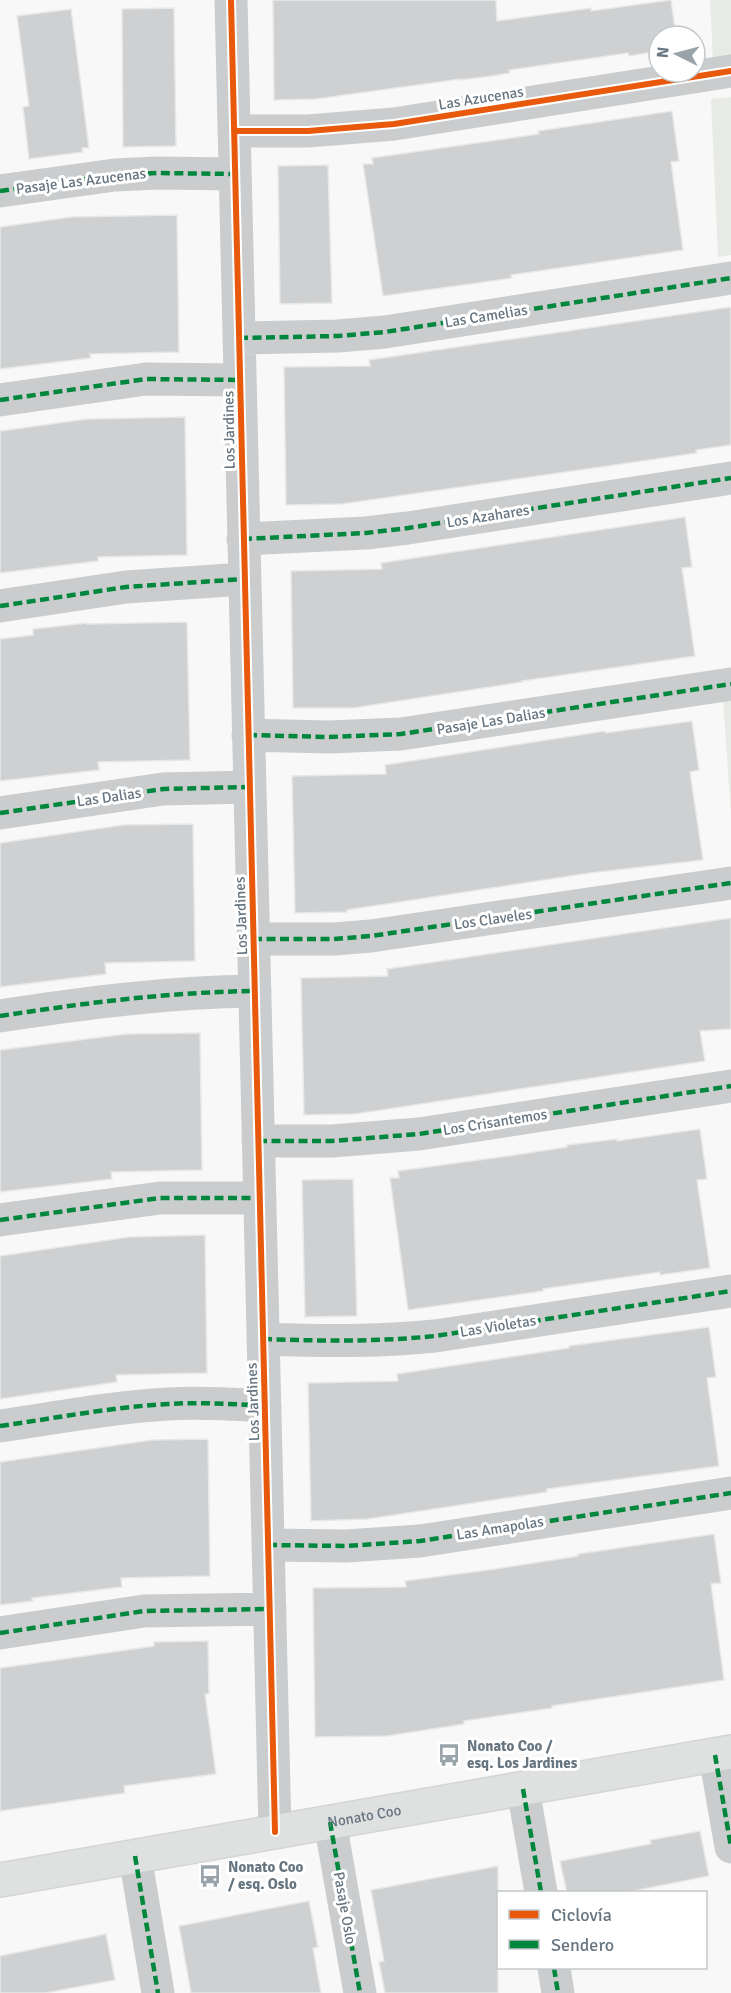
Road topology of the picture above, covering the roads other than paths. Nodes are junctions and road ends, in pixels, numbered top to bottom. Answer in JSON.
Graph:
{"nodes":[{"id":1,"x":231,"y":0,"type":"edge"},
{"id":2,"x":731,"y":71,"type":"edge"},
{"id":3,"x":234,"y":131,"type":"junction"},
{"id":4,"x":235,"y":174,"type":"junction"},
{"id":5,"x":0,"y":191,"type":"edge"},
{"id":6,"x":731,"y":278,"type":"edge"},
{"id":7,"x":239,"y":338,"type":"junction"},
{"id":8,"x":240,"y":380,"type":"junction"},
{"id":9,"x":0,"y":400,"type":"edge"},
{"id":10,"x":731,"y":478,"type":"edge"},
{"id":11,"x":243,"y":539,"type":"junction"},
{"id":12,"x":244,"y":579,"type":"junction"},
{"id":13,"x":0,"y":606,"type":"edge"},
{"id":14,"x":731,"y":684,"type":"edge"},
{"id":15,"x":248,"y":735,"type":"junction"},
{"id":16,"x":234,"y":787,"type":"junction"},
{"id":17,"x":0,"y":813,"type":"edge"},
{"id":18,"x":731,"y":883,"type":"edge"},
{"id":19,"x":253,"y":939,"type":"junction"},
{"id":20,"x":255,"y":991,"type":"junction"},
{"id":21,"x":0,"y":1016,"type":"edge"},
{"id":22,"x":731,"y":1086,"type":"edge"},
{"id":23,"x":258,"y":1141,"type":"junction"},
{"id":24,"x":260,"y":1198,"type":"junction"},
{"id":25,"x":0,"y":1220,"type":"edge"},
{"id":26,"x":731,"y":1291,"type":"edge"},
{"id":27,"x":263,"y":1339,"type":"junction"},
{"id":28,"x":265,"y":1407,"type":"junction"},
{"id":29,"x":0,"y":1426,"type":"edge"},
{"id":30,"x":731,"y":1493,"type":"edge"},
{"id":31,"x":268,"y":1545,"type":"junction"},
{"id":32,"x":270,"y":1609,"type":"junction"},
{"id":33,"x":0,"y":1633,"type":"edge"},
{"id":34,"x":723,"y":1754,"type":"edge"},
{"id":35,"x":523,"y":1789,"type":"junction"},
{"id":36,"x":330,"y":1822,"type":"junction"},
{"id":37,"x":275,"y":1832,"type":"junction"},
{"id":38,"x":731,"y":1847,"type":"edge"},
{"id":39,"x":135,"y":1857,"type":"junction"},
{"id":40,"x":0,"y":1880,"type":"edge"},
{"id":41,"x":541,"y":1891,"type":"edge"},
{"id":42,"x":554,"y":1969,"type":"edge"},
{"id":43,"x":158,"y":1993,"type":"edge"},
{"id":44,"x":360,"y":1993,"type":"edge"},
{"id":45,"x":558,"y":1993,"type":"edge"}],
"edges":[{"from":1,"to":3,"type":"street","name":"Los Jardines"},
{"from":2,"to":3,"type":"street","name":"Las Azucenas"},
{"from":3,"to":4,"type":"street","name":"Los Jardines"},
{"from":4,"to":5,"type":"street","name":"Pasaje Las Azucenas"},
{"from":4,"to":7,"type":"street","name":"Los Jardines"},
{"from":6,"to":7,"type":"street","name":"Las Camelias"},
{"from":7,"to":8,"type":"street","name":"Los Jardines"},
{"from":8,"to":9,"type":"street"},
{"from":8,"to":11,"type":"street","name":"Los Jardines"},
{"from":10,"to":11,"type":"street","name":"Los Azahares"},
{"from":11,"to":12,"type":"street","name":"Los Jardines"},
{"from":12,"to":13,"type":"street"},
{"from":12,"to":15,"type":"street","name":"Los Jardines"},
{"from":14,"to":15,"type":"street","name":"Pasaje Las Dalias"},
{"from":15,"to":16,"type":"street","name":"Los Jardines"},
{"from":16,"to":17,"type":"street","name":"Las Dalias"},
{"from":16,"to":19,"type":"street","name":"Los Jardines"},
{"from":18,"to":19,"type":"street","name":"Los Claveles"},
{"from":19,"to":20,"type":"street","name":"Los Jardines"},
{"from":20,"to":21,"type":"street"},
{"from":20,"to":23,"type":"street","name":"Los Jardines"},
{"from":22,"to":23,"type":"street","name":"Los Crisantemos"},
{"from":23,"to":24,"type":"street","name":"Los Jardines"},
{"from":24,"to":25,"type":"street"},
{"from":24,"to":27,"type":"street","name":"Los Jardines"},
{"from":26,"to":27,"type":"street","name":"Las Violetas"},
{"from":27,"to":28,"type":"street","name":"Los Jardines"},
{"from":28,"to":29,"type":"street"},
{"from":28,"to":31,"type":"street","name":"Los Jardines"},
{"from":30,"to":31,"type":"street","name":"Las Amapolas"},
{"from":31,"to":32,"type":"street","name":"Los Jardines"},
{"from":32,"to":33,"type":"street"},
{"from":32,"to":37,"type":"street","name":"Los Jardines"},
{"from":34,"to":35,"type":"main road","name":"Nonato Coo"},
{"from":34,"to":38,"type":"street"},
{"from":35,"to":36,"type":"main road","name":"Nonato Coo"},
{"from":35,"to":41,"type":"street"},
{"from":36,"to":37,"type":"main road","name":"Nonato Coo"},
{"from":36,"to":44,"type":"street","name":"Pasaje Oslo"},
{"from":37,"to":39,"type":"main road","name":"Nonato Coo"},
{"from":39,"to":40,"type":"main road","name":"Nonato Coo"},
{"from":39,"to":43,"type":"street"},
{"from":42,"to":45,"type":"street"}]}
